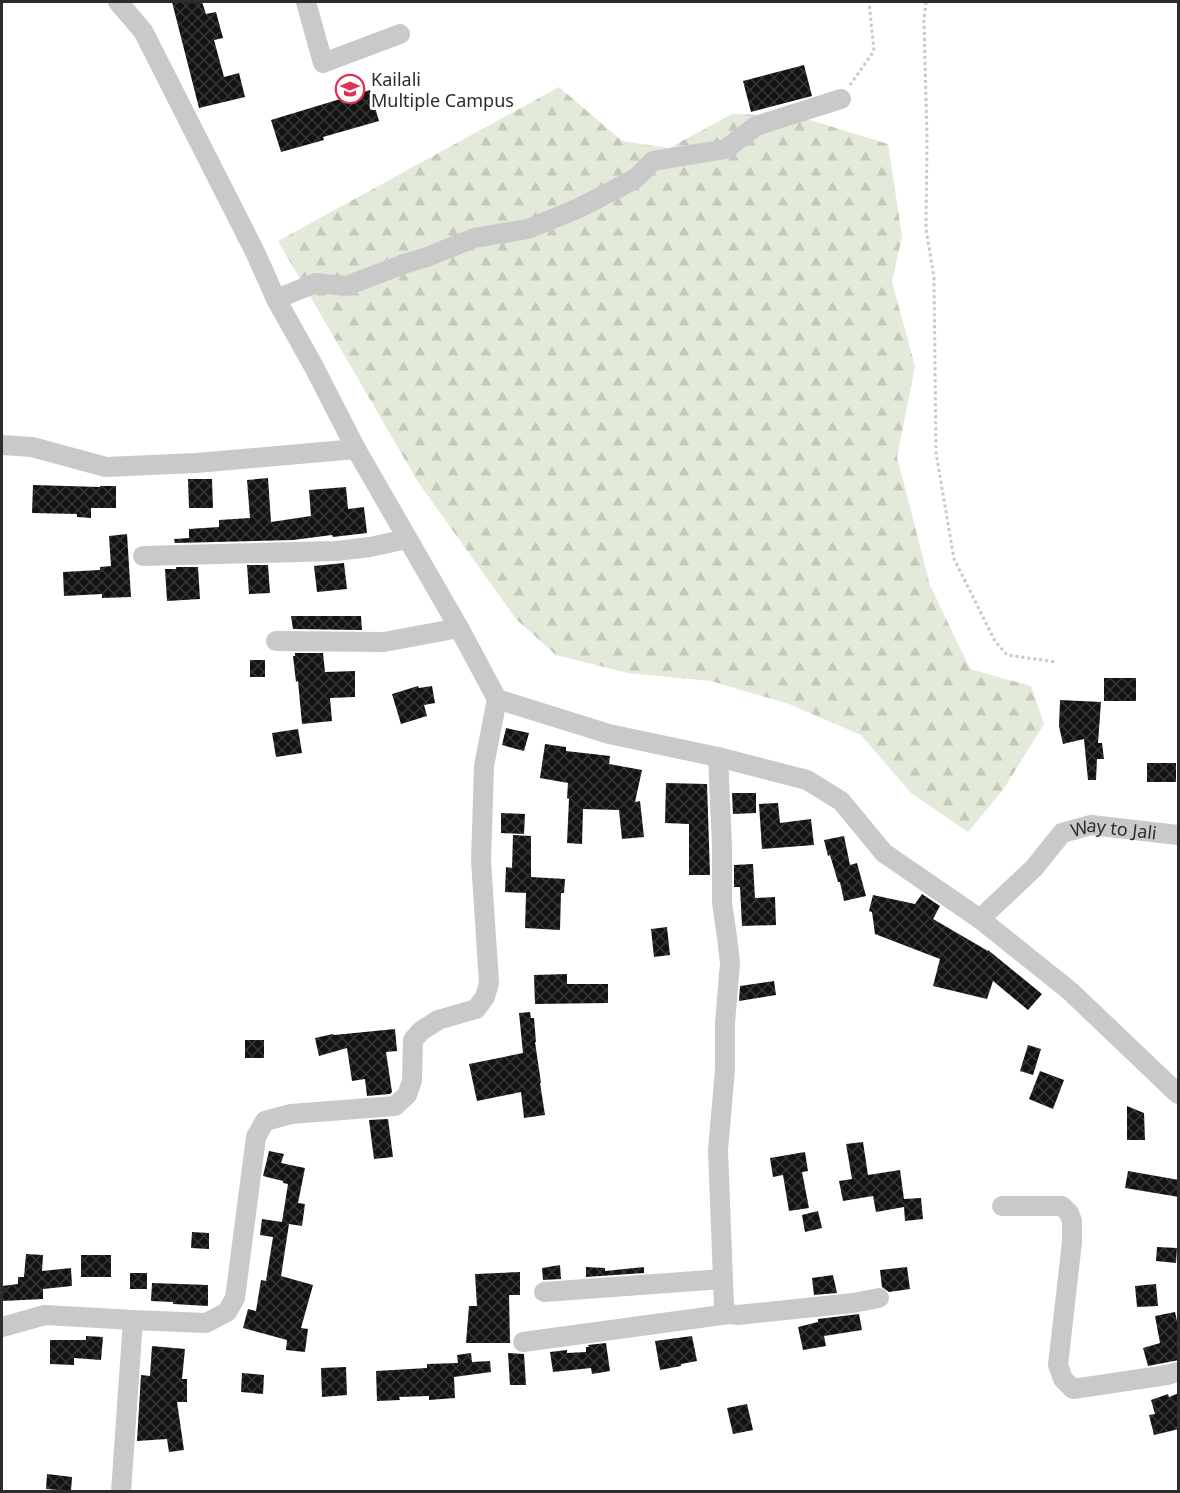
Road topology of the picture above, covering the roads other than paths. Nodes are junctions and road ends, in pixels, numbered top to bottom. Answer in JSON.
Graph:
{"nodes":[{"id":1,"x":118,"y":2,"type":"edge"},
{"id":2,"x":306,"y":2,"type":"edge"},
{"id":3,"x":400,"y":34,"type":"dead end"},
{"id":4,"x":841,"y":99,"type":"road end"},
{"id":5,"x":276,"y":299,"type":"junction"},
{"id":6,"x":2,"y":445,"type":"edge"},
{"id":7,"x":356,"y":449,"type":"junction"},
{"id":8,"x":407,"y":540,"type":"junction"},
{"id":9,"x":143,"y":556,"type":"dead end"},
{"id":10,"x":459,"y":628,"type":"junction"},
{"id":11,"x":276,"y":641,"type":"dead end"},
{"id":12,"x":497,"y":699,"type":"junction"},
{"id":13,"x":718,"y":757,"type":"junction"},
{"id":14,"x":1179,"y":835,"type":"edge"},
{"id":15,"x":980,"y":919,"type":"junction"},
{"id":16,"x":1179,"y":1094,"type":"edge"},
{"id":17,"x":1002,"y":1206,"type":"dead end"},
{"id":18,"x":723,"y":1279,"type":"junction"},
{"id":19,"x":544,"y":1292,"type":"dead end"},
{"id":20,"x":879,"y":1298,"type":"dead end"},
{"id":21,"x":729,"y":1314,"type":"junction"},
{"id":22,"x":133,"y":1320,"type":"junction"},
{"id":23,"x":2,"y":1327,"type":"edge"},
{"id":24,"x":523,"y":1341,"type":"dead end"},
{"id":25,"x":1179,"y":1371,"type":"edge"},
{"id":26,"x":121,"y":1491,"type":"edge"}],
"edges":[{"from":1,"to":5,"type":"street"},
{"from":2,"to":3,"type":"street"},
{"from":4,"to":5,"type":"street"},
{"from":5,"to":7,"type":"street"},
{"from":6,"to":7,"type":"street"},
{"from":7,"to":8,"type":"street"},
{"from":8,"to":9,"type":"street"},
{"from":8,"to":10,"type":"street"},
{"from":10,"to":11,"type":"street"},
{"from":10,"to":12,"type":"street"},
{"from":12,"to":13,"type":"street"},
{"from":12,"to":22,"type":"street"},
{"from":13,"to":15,"type":"street"},
{"from":13,"to":18,"type":"street"},
{"from":14,"to":15,"type":"street","name":"Way to Jali"},
{"from":15,"to":16,"type":"street"},
{"from":17,"to":25,"type":"street"},
{"from":18,"to":19,"type":"street"},
{"from":18,"to":21,"type":"street"},
{"from":20,"to":21,"type":"street"},
{"from":21,"to":24,"type":"street"},
{"from":22,"to":23,"type":"street"},
{"from":22,"to":26,"type":"street"}]}
